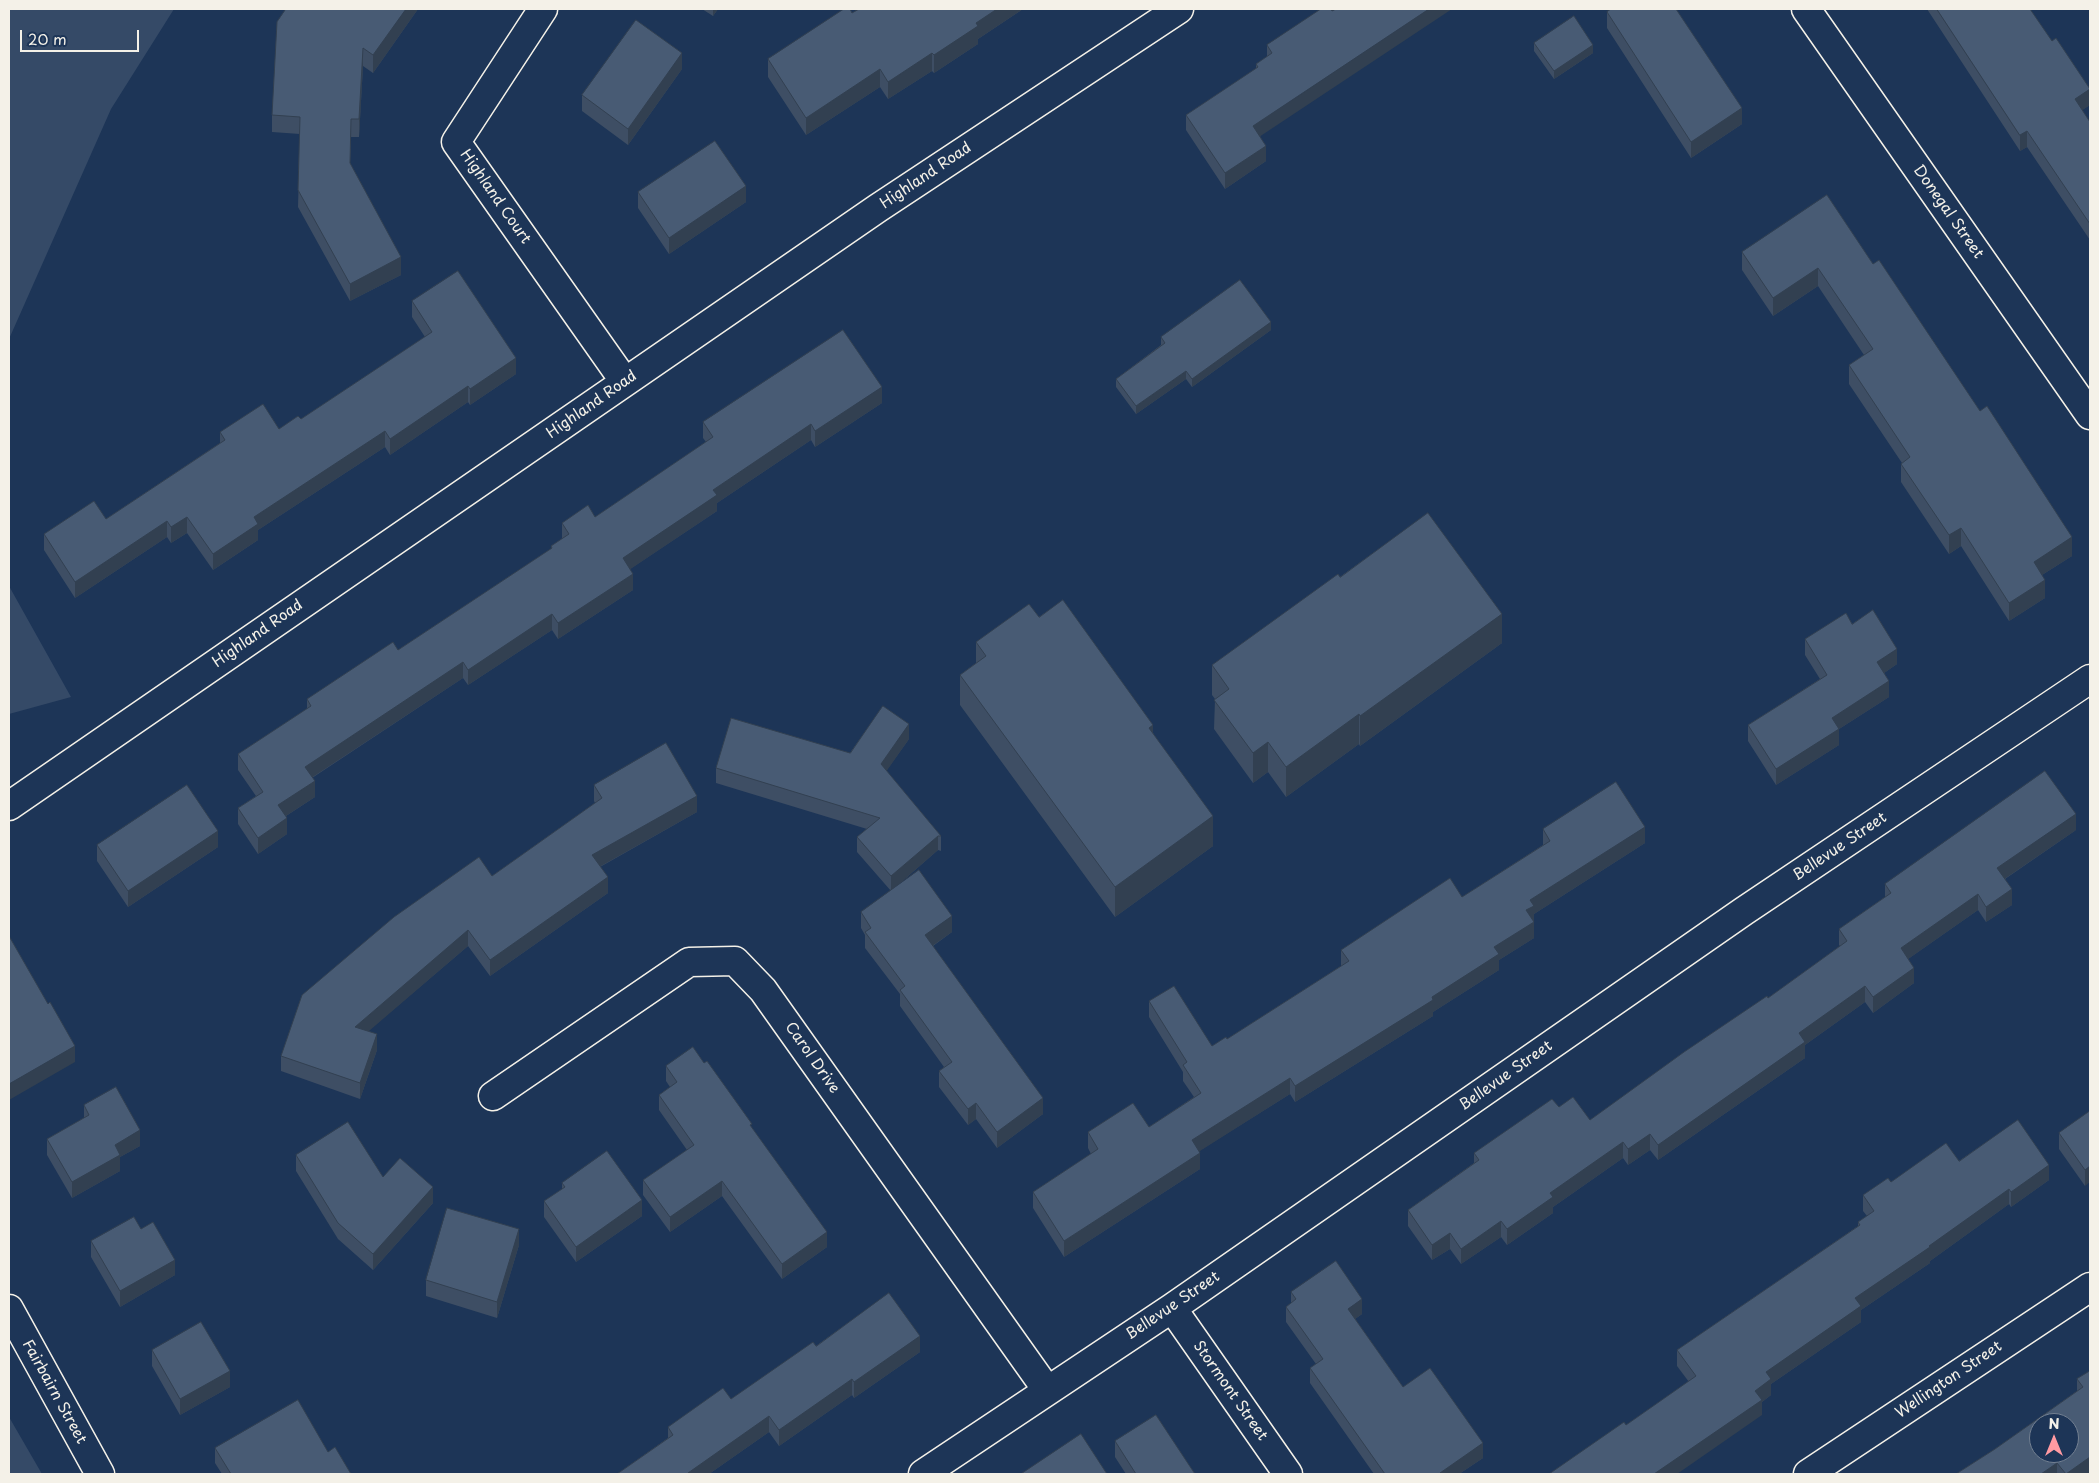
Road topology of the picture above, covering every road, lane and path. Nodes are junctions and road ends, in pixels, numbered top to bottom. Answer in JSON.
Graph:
{"nodes":[{"id":1,"x":543,"y":9,"type":"edge"},
{"id":2,"x":1179,"y":9,"type":"edge"},
{"id":3,"x":1806,"y":9,"type":"edge"},
{"id":4,"x":625,"y":382,"type":"junction"},
{"id":5,"x":2090,"y":415,"type":"edge"},
{"id":6,"x":2090,"y":679,"type":"edge"},
{"id":7,"x":9,"y":806,"type":"edge"},
{"id":8,"x":493,"y":1096,"type":"dead end"},
{"id":9,"x":2090,"y":1287,"type":"edge"},
{"id":10,"x":1172,"y":1308,"type":"junction"},
{"id":11,"x":9,"y":1309,"type":"edge"},
{"id":12,"x":1047,"y":1390,"type":"junction"},
{"id":13,"x":100,"y":1474,"type":"edge"},
{"id":14,"x":923,"y":1474,"type":"edge"},
{"id":15,"x":1288,"y":1474,"type":"edge"},
{"id":16,"x":1808,"y":1474,"type":"edge"}],
"edges":[{"from":1,"to":4,"type":"street","name":"Highland Court"},
{"from":2,"to":4,"type":"street","name":"Highland Road"},
{"from":3,"to":5,"type":"street","name":"Donegal Street"},
{"from":4,"to":7,"type":"street","name":"Highland Road"},
{"from":6,"to":10,"type":"street","name":"Bellevue Street"},
{"from":8,"to":12,"type":"street","name":"Carol Drive"},
{"from":9,"to":16,"type":"street","name":"Wellington Street"},
{"from":10,"to":12,"type":"street","name":"Bellevue Street"},
{"from":10,"to":15,"type":"street","name":"Stormont Street"},
{"from":11,"to":13,"type":"street","name":"Fairbairn Street"},
{"from":12,"to":14,"type":"street","name":"Bellevue Street"}]}
